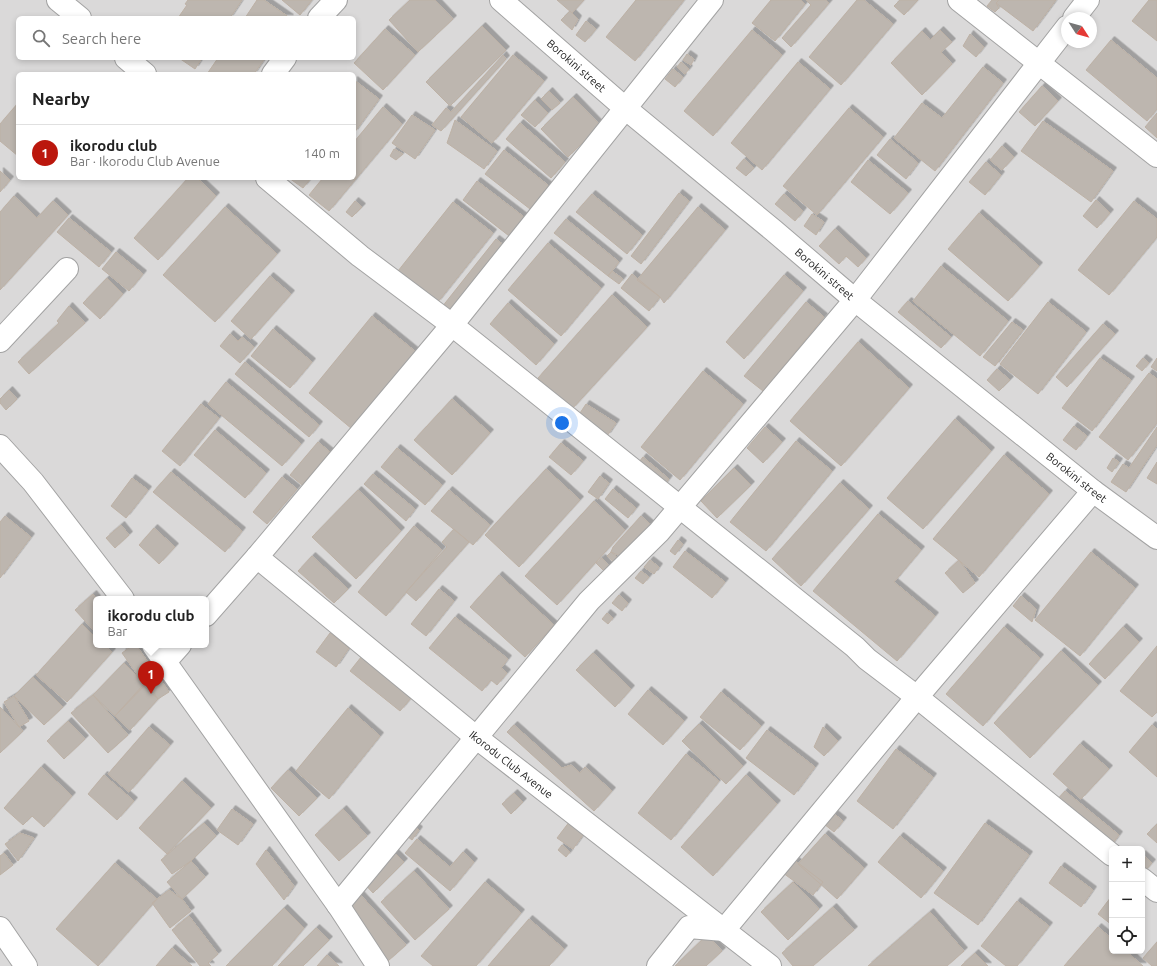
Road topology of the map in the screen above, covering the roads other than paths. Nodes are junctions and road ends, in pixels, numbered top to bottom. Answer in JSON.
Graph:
{"nodes":[{"id":1,"x":58,"y":0,"type":"edge"},
{"id":2,"x":336,"y":0,"type":"edge"},
{"id":3,"x":501,"y":0,"type":"edge"},
{"id":4,"x":712,"y":0,"type":"edge"},
{"id":5,"x":959,"y":0,"type":"edge"},
{"id":6,"x":1088,"y":0,"type":"edge"},
{"id":7,"x":1079,"y":12,"type":"edge"},
{"id":8,"x":78,"y":16,"type":"edge"},
{"id":9,"x":321,"y":16,"type":"edge"},
{"id":10,"x":1061,"y":35,"type":"edge"},
{"id":11,"x":128,"y":60,"type":"edge"},
{"id":12,"x":284,"y":60,"type":"edge"},
{"id":13,"x":1039,"y":64,"type":"junction"},
{"id":14,"x":143,"y":72,"type":"edge"},
{"id":15,"x":274,"y":72,"type":"edge"},
{"id":16,"x":625,"y":108,"type":"junction"},
{"id":17,"x":1157,"y":156,"type":"edge"},
{"id":18,"x":269,"y":180,"type":"edge"},
{"id":19,"x":67,"y":269,"type":"dead end"},
{"id":20,"x":855,"y":300,"type":"junction"},
{"id":21,"x":452,"y":325,"type":"junction"},
{"id":22,"x":0,"y":341,"type":"edge"},
{"id":23,"x":0,"y":446,"type":"edge"},
{"id":24,"x":1093,"y":491,"type":"junction"},
{"id":25,"x":680,"y":506,"type":"junction"},
{"id":26,"x":1157,"y":538,"type":"edge"},
{"id":27,"x":257,"y":557,"type":"junction"},
{"id":28,"x":121,"y":596,"type":"edge"},
{"id":29,"x":209,"y":612,"type":"edge"},
{"id":30,"x":173,"y":648,"type":"edge"},
{"id":31,"x":159,"y":654,"type":"edge"},
{"id":32,"x":917,"y":697,"type":"junction"},
{"id":33,"x":477,"y":738,"type":"junction"},
{"id":34,"x":1109,"y":853,"type":"edge"},
{"id":35,"x":1145,"y":881,"type":"edge"},
{"id":36,"x":1157,"y":891,"type":"edge"},
{"id":37,"x":338,"y":905,"type":"junction"},
{"id":38,"x":0,"y":928,"type":"edge"},
{"id":39,"x":724,"y":930,"type":"junction"},
{"id":40,"x":26,"y":966,"type":"edge"},
{"id":41,"x":378,"y":966,"type":"edge"},
{"id":42,"x":658,"y":966,"type":"edge"},
{"id":43,"x":770,"y":966,"type":"edge"}],
"edges":[{"from":1,"to":8,"type":"street"},
{"from":2,"to":9,"type":"street"},
{"from":3,"to":16,"type":"street","name":"Borokini street"},
{"from":4,"to":16,"type":"street"},
{"from":5,"to":13,"type":"street"},
{"from":6,"to":7,"type":"street"},
{"from":10,"to":13,"type":"street"},
{"from":11,"to":14,"type":"street"},
{"from":12,"to":15,"type":"street"},
{"from":13,"to":17,"type":"street"},
{"from":13,"to":20,"type":"street"},
{"from":16,"to":20,"type":"street","name":"Borokini street"},
{"from":16,"to":21,"type":"street"},
{"from":18,"to":21,"type":"street"},
{"from":19,"to":22,"type":"street"},
{"from":20,"to":24,"type":"street","name":"Borokini street"},
{"from":20,"to":25,"type":"street"},
{"from":21,"to":25,"type":"street"},
{"from":21,"to":27,"type":"street"},
{"from":23,"to":28,"type":"street"},
{"from":24,"to":26,"type":"street","name":"Borokini street"},
{"from":24,"to":32,"type":"street"},
{"from":25,"to":32,"type":"street"},
{"from":25,"to":33,"type":"street"},
{"from":27,"to":29,"type":"street"},
{"from":27,"to":33,"type":"street","name":"Ikorodu Club Avenue"},
{"from":30,"to":31,"type":"street"},
{"from":31,"to":37,"type":"street"},
{"from":32,"to":34,"type":"street"},
{"from":32,"to":39,"type":"street"},
{"from":33,"to":37,"type":"street"},
{"from":33,"to":39,"type":"street","name":"Ikorodu Club Avenue"},
{"from":35,"to":36,"type":"street"},
{"from":37,"to":41,"type":"street"},
{"from":38,"to":40,"type":"street"},
{"from":39,"to":42,"type":"street"},
{"from":39,"to":43,"type":"street","name":"Ikorodu Club Avenue"}]}
